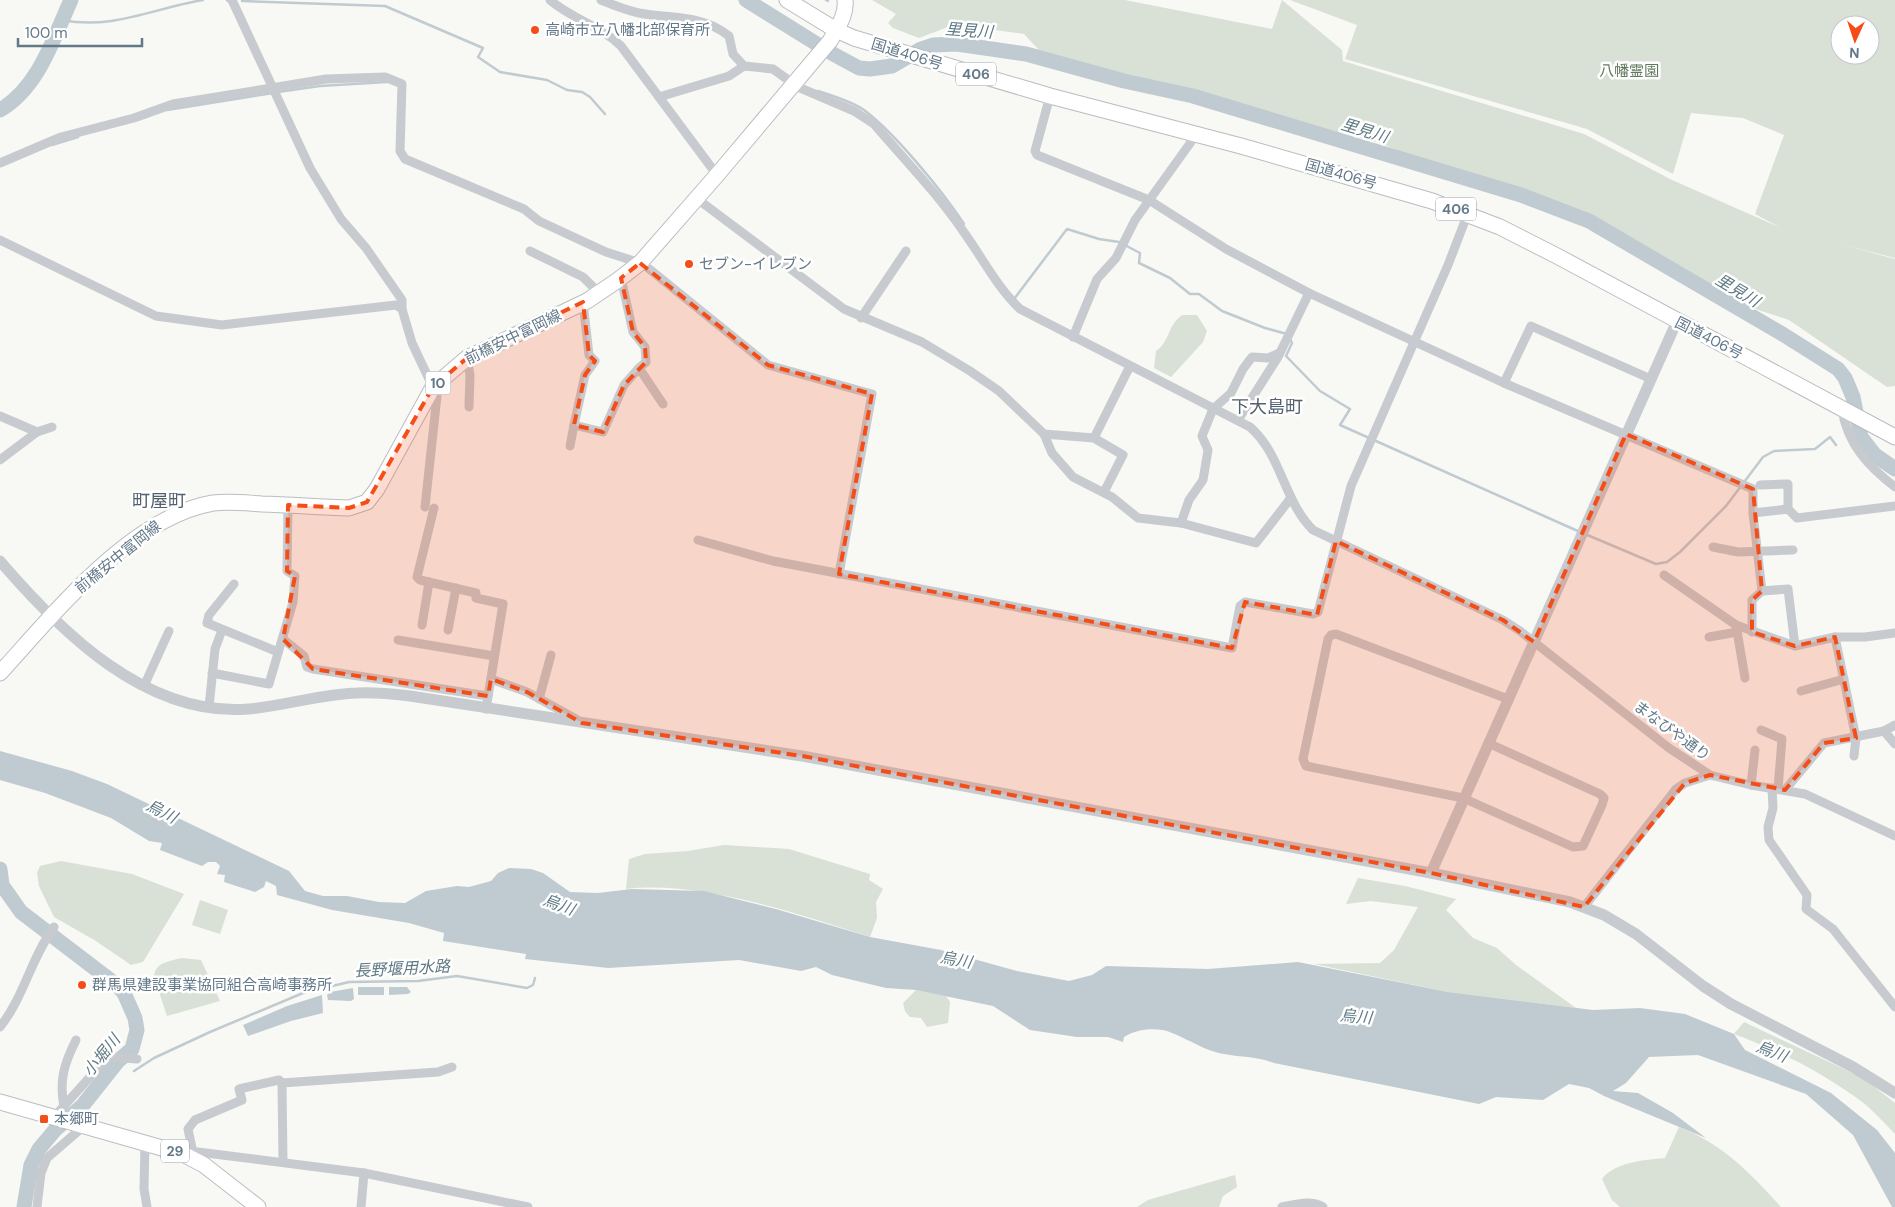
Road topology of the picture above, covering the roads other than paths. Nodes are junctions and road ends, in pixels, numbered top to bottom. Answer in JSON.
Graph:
{"nodes":[{"id":1,"x":232,"y":0,"type":"edge"},
{"id":2,"x":550,"y":0,"type":"edge"},
{"id":3,"x":601,"y":0,"type":"edge"},
{"id":4,"x":787,"y":0,"type":"edge"},
{"id":5,"x":845,"y":0,"type":"edge"},
{"id":6,"x":832,"y":36,"type":"junction"},
{"id":7,"x":744,"y":66,"type":"junction"},
{"id":8,"x":793,"y":84,"type":"junction"},
{"id":9,"x":272,"y":88,"type":"junction"},
{"id":10,"x":1050,"y":96,"type":"junction"},
{"id":11,"x":659,"y":97,"type":"junction"},
{"id":12,"x":1196,"y":135,"type":"junction"},
{"id":13,"x":0,"y":163,"type":"edge"},
{"id":14,"x":717,"y":175,"type":"junction"},
{"id":15,"x":696,"y":198,"type":"junction"},
{"id":16,"x":1149,"y":200,"type":"junction"},
{"id":17,"x":1468,"y":214,"type":"junction"},
{"id":18,"x":0,"y":240,"type":"edge"},
{"id":19,"x":530,"y":251,"type":"dead end"},
{"id":20,"x":906,"y":251,"type":"dead end"},
{"id":21,"x":640,"y":263,"type":"junction"},
{"id":22,"x":621,"y":278,"type":"junction"},
{"id":23,"x":599,"y":293,"type":"junction"},
{"id":24,"x":1309,"y":293,"type":"junction"},
{"id":25,"x":583,"y":302,"type":"junction"},
{"id":26,"x":402,"y":309,"type":"junction"},
{"id":27,"x":861,"y":318,"type":"junction"},
{"id":28,"x":1677,"y":321,"type":"junction"},
{"id":29,"x":1073,"y":337,"type":"junction"},
{"id":30,"x":1414,"y":342,"type":"junction"},
{"id":31,"x":1279,"y":353,"type":"junction"},
{"id":32,"x":467,"y":358,"type":"junction"},
{"id":33,"x":1130,"y":366,"type":"junction"},
{"id":34,"x":639,"y":368,"type":"junction"},
{"id":35,"x":1651,"y":379,"type":"junction"},
{"id":36,"x":1504,"y":383,"type":"junction"},
{"id":37,"x":433,"y":387,"type":"junction"},
{"id":38,"x":663,"y":404,"type":"dead end"},
{"id":39,"x":468,"y":406,"type":"dead end"},
{"id":40,"x":1213,"y":409,"type":"junction"},
{"id":41,"x":1845,"y":411,"type":"junction"},
{"id":42,"x":0,"y":416,"type":"edge"},
{"id":43,"x":1238,"y":420,"type":"junction"},
{"id":44,"x":574,"y":425,"type":"junction"},
{"id":45,"x":52,"y":427,"type":"dead end"},
{"id":46,"x":37,"y":432,"type":"junction"},
{"id":47,"x":1044,"y":434,"type":"junction"},
{"id":48,"x":1626,"y":434,"type":"junction"},
{"id":49,"x":1895,"y":437,"type":"edge"},
{"id":50,"x":1094,"y":438,"type":"junction"},
{"id":51,"x":570,"y":446,"type":"dead end"},
{"id":52,"x":0,"y":460,"type":"edge"},
{"id":53,"x":1760,"y":485,"type":"dead end"},
{"id":54,"x":1895,"y":487,"type":"edge"},
{"id":55,"x":1104,"y":492,"type":"junction"},
{"id":56,"x":1290,"y":499,"type":"junction"},
{"id":57,"x":288,"y":505,"type":"junction"},
{"id":58,"x":1895,"y":506,"type":"edge"},
{"id":59,"x":1788,"y":509,"type":"junction"},
{"id":60,"x":1753,"y":513,"type":"junction"},
{"id":61,"x":1180,"y":524,"type":"junction"},
{"id":62,"x":698,"y":540,"type":"dead end"},
{"id":63,"x":1336,"y":541,"type":"junction"},
{"id":64,"x":1712,"y":547,"type":"dead end"},
{"id":65,"x":1793,"y":550,"type":"dead end"},
{"id":66,"x":1758,"y":552,"type":"junction"},
{"id":67,"x":0,"y":561,"type":"edge"},
{"id":68,"x":838,"y":574,"type":"junction"},
{"id":69,"x":1664,"y":576,"type":"dead end"},
{"id":70,"x":429,"y":582,"type":"junction"},
{"id":71,"x":234,"y":584,"type":"dead end"},
{"id":72,"x":456,"y":588,"type":"junction"},
{"id":73,"x":1762,"y":591,"type":"junction"},
{"id":74,"x":47,"y":621,"type":"junction"},
{"id":75,"x":422,"y":625,"type":"dead end"},
{"id":76,"x":1736,"y":629,"type":"junction"},
{"id":77,"x":222,"y":630,"type":"junction"},
{"id":78,"x":448,"y":630,"type":"dead end"},
{"id":79,"x":169,"y":631,"type":"dead end"},
{"id":80,"x":1752,"y":632,"type":"junction"},
{"id":81,"x":1895,"y":633,"type":"edge"},
{"id":82,"x":1708,"y":637,"type":"dead end"},
{"id":83,"x":1835,"y":637,"type":"junction"},
{"id":84,"x":283,"y":639,"type":"junction"},
{"id":85,"x":398,"y":640,"type":"dead end"},
{"id":86,"x":1534,"y":642,"type":"junction"},
{"id":87,"x":1795,"y":646,"type":"junction"},
{"id":88,"x":278,"y":652,"type":"junction"},
{"id":89,"x":551,"y":655,"type":"dead end"},
{"id":90,"x":494,"y":656,"type":"junction"},
{"id":91,"x":0,"y":672,"type":"edge"},
{"id":92,"x":212,"y":674,"type":"junction"},
{"id":93,"x":1745,"y":678,"type":"dead end"},
{"id":94,"x":491,"y":679,"type":"junction"},
{"id":95,"x":1844,"y":679,"type":"junction"},
{"id":96,"x":144,"y":686,"type":"junction"},
{"id":97,"x":1800,"y":691,"type":"dead end"},
{"id":98,"x":488,"y":696,"type":"junction"},
{"id":99,"x":539,"y":699,"type":"junction"},
{"id":100,"x":1508,"y":699,"type":"junction"},
{"id":101,"x":208,"y":707,"type":"junction"},
{"id":102,"x":486,"y":709,"type":"junction"},
{"id":103,"x":582,"y":723,"type":"junction"},
{"id":104,"x":1895,"y":725,"type":"edge"},
{"id":105,"x":1761,"y":730,"type":"dead end"},
{"id":106,"x":1884,"y":731,"type":"junction"},
{"id":107,"x":1856,"y":738,"type":"junction"},
{"id":108,"x":1488,"y":743,"type":"junction"},
{"id":109,"x":1895,"y":744,"type":"edge"},
{"id":110,"x":1756,"y":750,"type":"dead end"},
{"id":111,"x":1854,"y":756,"type":"dead end"},
{"id":112,"x":1710,"y":775,"type":"junction"},
{"id":113,"x":1751,"y":786,"type":"junction"},
{"id":114,"x":1779,"y":789,"type":"junction"},
{"id":115,"x":1463,"y":798,"type":"junction"},
{"id":116,"x":1895,"y":836,"type":"edge"},
{"id":117,"x":1431,"y":873,"type":"junction"},
{"id":118,"x":1584,"y":907,"type":"junction"},
{"id":119,"x":54,"y":927,"type":"dead end"},
{"id":120,"x":1895,"y":1008,"type":"edge"},
{"id":121,"x":0,"y":1027,"type":"edge"},
{"id":122,"x":76,"y":1040,"type":"dead end"},
{"id":123,"x":137,"y":1059,"type":"dead end"},
{"id":124,"x":452,"y":1067,"type":"dead end"},
{"id":125,"x":282,"y":1083,"type":"junction"},
{"id":126,"x":1895,"y":1094,"type":"edge"},
{"id":127,"x":0,"y":1102,"type":"edge"},
{"id":128,"x":59,"y":1114,"type":"junction"},
{"id":129,"x":81,"y":1126,"type":"junction"},
{"id":130,"x":146,"y":1142,"type":"junction"},
{"id":131,"x":188,"y":1153,"type":"junction"},
{"id":132,"x":283,"y":1162,"type":"junction"},
{"id":133,"x":364,"y":1173,"type":"junction"},
{"id":134,"x":36,"y":1207,"type":"edge"},
{"id":135,"x":147,"y":1207,"type":"edge"},
{"id":136,"x":258,"y":1207,"type":"edge"},
{"id":137,"x":361,"y":1207,"type":"edge"},
{"id":138,"x":528,"y":1207,"type":"edge"},
{"id":139,"x":1282,"y":1207,"type":"edge"},
{"id":140,"x":1323,"y":1207,"type":"edge"}],
"edges":[{"from":1,"to":9,"type":"street"},
{"from":2,"to":11,"type":"street"},
{"from":3,"to":7,"type":"street"},
{"from":4,"to":6,"type":"main road","name":"国道406号","number":"406"},
{"from":5,"to":6,"type":"main road","number":"10"},
{"from":6,"to":8,"type":"main road","name":"前橋安中富岡線","number":"10"},
{"from":6,"to":10,"type":"main road","name":"国道406号","number":"406"},
{"from":7,"to":8,"type":"street","name":"まなびや通り"},
{"from":7,"to":11,"type":"street"},
{"from":8,"to":14,"type":"main road","name":"前橋安中富岡線","number":"10"},
{"from":8,"to":29,"type":"street","name":"まなびや通り"},
{"from":9,"to":13,"type":"street"},
{"from":9,"to":21,"type":"street"},
{"from":9,"to":26,"type":"street"},
{"from":10,"to":12,"type":"main road","name":"国道406号","number":"406"},
{"from":10,"to":16,"type":"street"},
{"from":11,"to":14,"type":"street"},
{"from":12,"to":16,"type":"street"},
{"from":12,"to":17,"type":"main road","name":"国道406号","number":"406"},
{"from":14,"to":15,"type":"main road","name":"前橋安中富岡線","number":"10"},
{"from":15,"to":21,"type":"main road","name":"前橋安中富岡線","number":"10"},
{"from":15,"to":27,"type":"street"},
{"from":16,"to":24,"type":"street"},
{"from":16,"to":29,"type":"street"},
{"from":17,"to":28,"type":"main road","name":"国道406号","number":"406"},
{"from":17,"to":30,"type":"street"},
{"from":18,"to":26,"type":"street"},
{"from":19,"to":23,"type":"street"},
{"from":20,"to":27,"type":"street"},
{"from":21,"to":22,"type":"main road","name":"前橋安中富岡線","number":"10"},
{"from":21,"to":68,"type":"street"},
{"from":22,"to":23,"type":"main road","name":"前橋安中富岡線","number":"10"},
{"from":22,"to":34,"type":"street"},
{"from":23,"to":25,"type":"main road","name":"前橋安中富岡線","number":"10"},
{"from":24,"to":30,"type":"street"},
{"from":24,"to":31,"type":"street"},
{"from":25,"to":32,"type":"main road","name":"前橋安中富岡線","number":"10"},
{"from":25,"to":44,"type":"street"},
{"from":26,"to":37,"type":"street"},
{"from":27,"to":47,"type":"street"},
{"from":28,"to":35,"type":"street"},
{"from":28,"to":41,"type":"main road","name":"国道406号","number":"406"},
{"from":29,"to":33,"type":"street","name":"まなびや通り"},
{"from":30,"to":36,"type":"street"},
{"from":30,"to":63,"type":"street"},
{"from":31,"to":40,"type":"street"},
{"from":31,"to":43,"type":"street"},
{"from":32,"to":37,"type":"main road","name":"前橋安中富岡線","number":"10"},
{"from":32,"to":39,"type":"street"},
{"from":33,"to":40,"type":"street","name":"まなびや通り"},
{"from":33,"to":50,"type":"street"},
{"from":34,"to":38,"type":"street"},
{"from":34,"to":44,"type":"street"},
{"from":35,"to":36,"type":"street"},
{"from":35,"to":48,"type":"street"},
{"from":36,"to":48,"type":"street"},
{"from":37,"to":57,"type":"main road","name":"前橋安中富岡線","number":"10"},
{"from":37,"to":70,"type":"street"},
{"from":40,"to":43,"type":"street","name":"まなびや通り"},
{"from":40,"to":61,"type":"street"},
{"from":41,"to":49,"type":"main road","name":"国道406号","number":"406"},
{"from":41,"to":54,"type":"street"},
{"from":42,"to":46,"type":"street"},
{"from":43,"to":56,"type":"street","name":"まなびや通り"},
{"from":44,"to":51,"type":"street"},
{"from":45,"to":46,"type":"street"},
{"from":46,"to":52,"type":"street"},
{"from":47,"to":50,"type":"street"},
{"from":47,"to":55,"type":"street"},
{"from":48,"to":60,"type":"street"},
{"from":48,"to":86,"type":"street"},
{"from":50,"to":55,"type":"street"},
{"from":53,"to":59,"type":"street"},
{"from":55,"to":61,"type":"street"},
{"from":56,"to":61,"type":"street"},
{"from":56,"to":63,"type":"street","name":"まなびや通り"},
{"from":57,"to":74,"type":"main road","name":"前橋安中富岡線","number":"10"},
{"from":57,"to":84,"type":"street"},
{"from":58,"to":59,"type":"street"},
{"from":59,"to":60,"type":"street"},
{"from":60,"to":66,"type":"street"},
{"from":62,"to":68,"type":"street"},
{"from":63,"to":68,"type":"street"},
{"from":63,"to":86,"type":"street","name":"まなびや通り"},
{"from":64,"to":66,"type":"street"},
{"from":65,"to":66,"type":"street"},
{"from":66,"to":73,"type":"street"},
{"from":67,"to":74,"type":"street"},
{"from":69,"to":76,"type":"street"},
{"from":70,"to":72,"type":"street"},
{"from":70,"to":75,"type":"street"},
{"from":71,"to":77,"type":"street"},
{"from":72,"to":78,"type":"street"},
{"from":72,"to":90,"type":"street"},
{"from":73,"to":80,"type":"street"},
{"from":73,"to":87,"type":"street"},
{"from":74,"to":91,"type":"main road","name":"前橋安中富岡線","number":"10"},
{"from":74,"to":96,"type":"street"},
{"from":76,"to":80,"type":"street"},
{"from":76,"to":82,"type":"street"},
{"from":76,"to":93,"type":"street"},
{"from":77,"to":88,"type":"street"},
{"from":77,"to":92,"type":"street"},
{"from":79,"to":96,"type":"street"},
{"from":80,"to":87,"type":"street"},
{"from":81,"to":83,"type":"street"},
{"from":83,"to":87,"type":"street"},
{"from":83,"to":95,"type":"street"},
{"from":84,"to":88,"type":"street"},
{"from":84,"to":98,"type":"street"},
{"from":85,"to":90,"type":"street"},
{"from":86,"to":100,"type":"street"},
{"from":86,"to":112,"type":"street","name":"まなびや通り"},
{"from":88,"to":92,"type":"street"},
{"from":89,"to":99,"type":"street"},
{"from":90,"to":94,"type":"street"},
{"from":92,"to":101,"type":"street"},
{"from":94,"to":98,"type":"street"},
{"from":94,"to":99,"type":"street"},
{"from":95,"to":97,"type":"street"},
{"from":95,"to":107,"type":"street"},
{"from":96,"to":101,"type":"street"},
{"from":98,"to":102,"type":"street"},
{"from":99,"to":103,"type":"street"},
{"from":100,"to":108,"type":"street"},
{"from":100,"to":115,"type":"street"},
{"from":101,"to":102,"type":"street"},
{"from":102,"to":103,"type":"street"},
{"from":103,"to":117,"type":"street"},
{"from":104,"to":106,"type":"street"},
{"from":105,"to":114,"type":"street"},
{"from":106,"to":107,"type":"street"},
{"from":106,"to":109,"type":"street"},
{"from":107,"to":111,"type":"street"},
{"from":107,"to":114,"type":"street"},
{"from":108,"to":115,"type":"street"},
{"from":108,"to":115,"type":"street"},
{"from":110,"to":113,"type":"street"},
{"from":112,"to":113,"type":"street","name":"まなびや通り"},
{"from":112,"to":118,"type":"street"},
{"from":113,"to":114,"type":"street","name":"まなびや通り"},
{"from":114,"to":116,"type":"street","name":"まなびや通り"},
{"from":114,"to":120,"type":"street"},
{"from":115,"to":117,"type":"street"},
{"from":117,"to":118,"type":"street"},
{"from":118,"to":126,"type":"street"},
{"from":119,"to":121,"type":"street"},
{"from":122,"to":128,"type":"street"},
{"from":123,"to":128,"type":"street"},
{"from":124,"to":125,"type":"street"},
{"from":125,"to":131,"type":"street"},
{"from":125,"to":132,"type":"street"},
{"from":127,"to":128,"type":"main road","number":"29"},
{"from":128,"to":129,"type":"main road","number":"29"},
{"from":129,"to":130,"type":"main road","number":"29"},
{"from":129,"to":134,"type":"street"},
{"from":130,"to":131,"type":"main road","number":"29"},
{"from":130,"to":135,"type":"street"},
{"from":131,"to":132,"type":"street"},
{"from":131,"to":136,"type":"main road","number":"29"},
{"from":132,"to":133,"type":"street"},
{"from":133,"to":137,"type":"street"},
{"from":133,"to":138,"type":"street"},
{"from":139,"to":140,"type":"street"}]}
